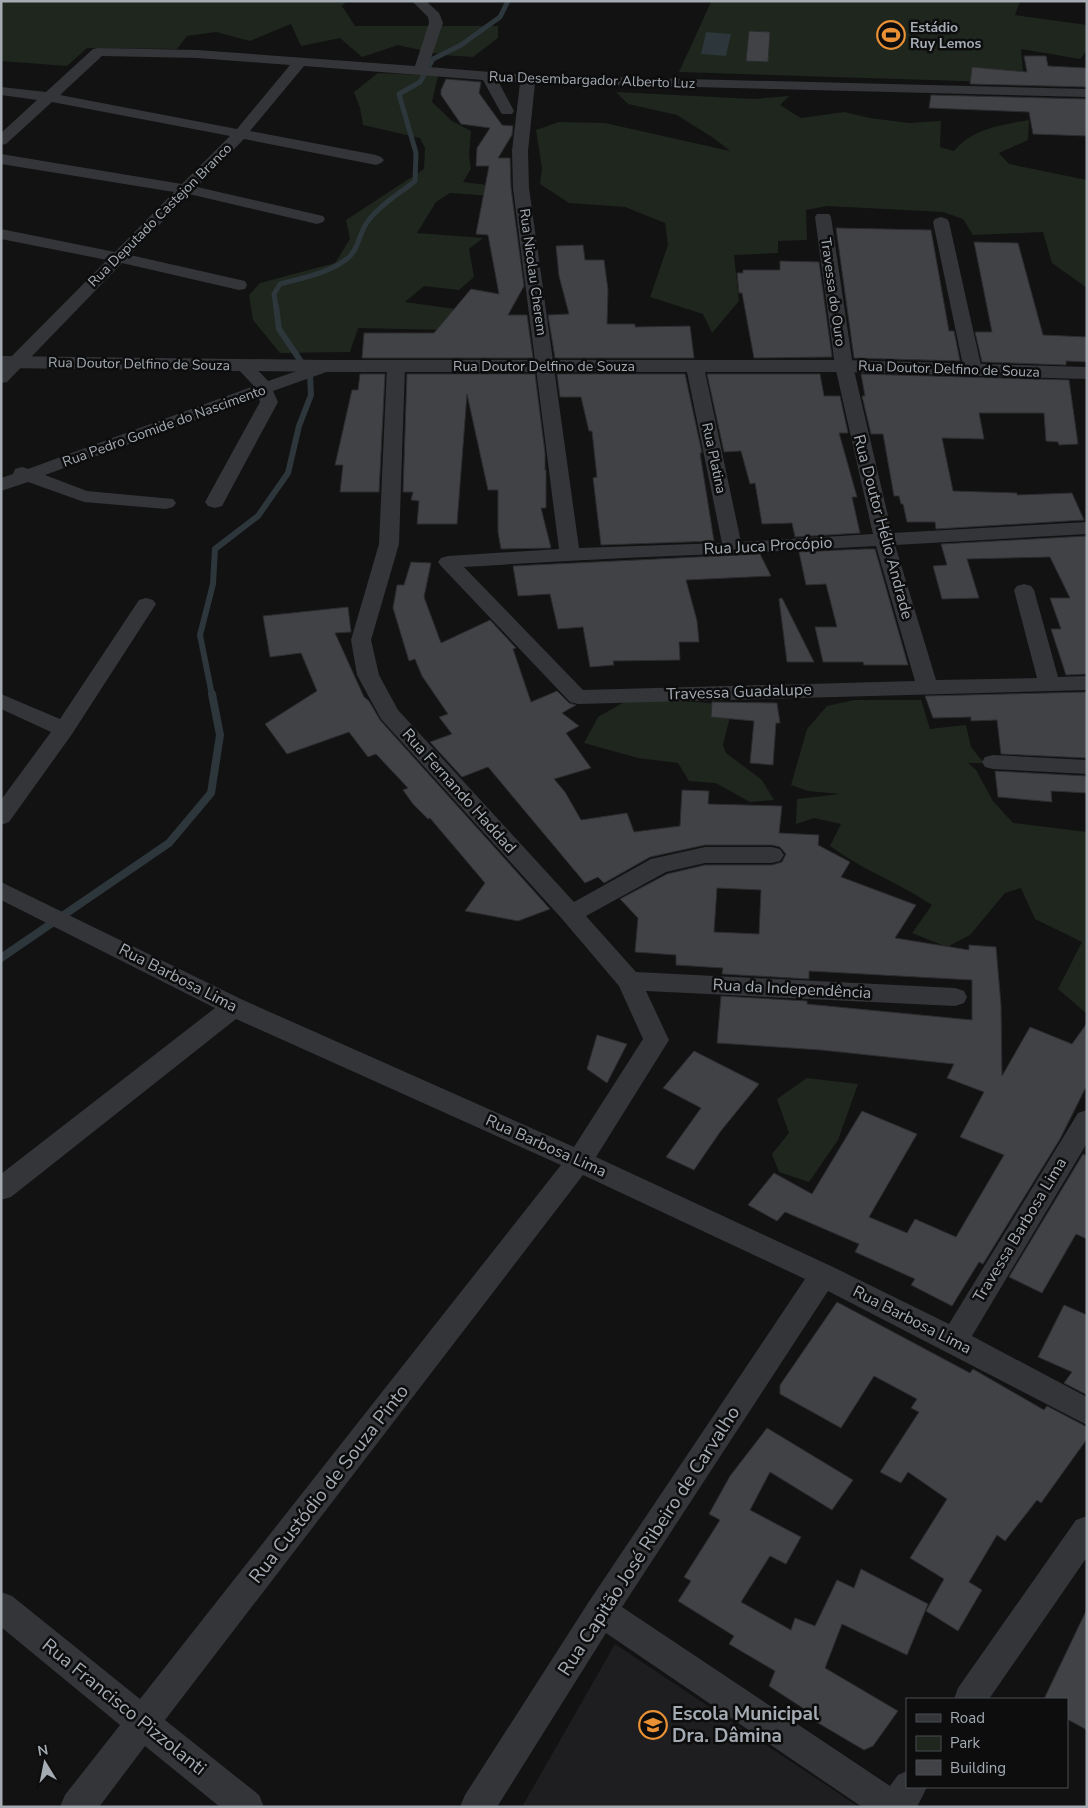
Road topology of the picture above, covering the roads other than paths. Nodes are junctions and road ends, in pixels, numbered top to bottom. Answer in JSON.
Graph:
{"nodes":[{"id":1,"x":419,"y":1,"type":"edge"},
{"id":2,"x":301,"y":62,"type":"junction"},
{"id":3,"x":420,"y":71,"type":"junction"},
{"id":4,"x":488,"y":76,"type":"junction"},
{"id":5,"x":528,"y":79,"type":"junction"},
{"id":6,"x":1,"y":91,"type":"edge"},
{"id":7,"x":1087,"y":93,"type":"edge"},
{"id":8,"x":50,"y":97,"type":"junction"},
{"id":9,"x":506,"y":111,"type":"dead end"},
{"id":10,"x":241,"y":133,"type":"junction"},
{"id":11,"x":1,"y":141,"type":"edge"},
{"id":12,"x":1,"y":158,"type":"edge"},
{"id":13,"x":376,"y":160,"type":"dead end"},
{"id":14,"x":186,"y":189,"type":"junction"},
{"id":15,"x":823,"y":217,"type":"dead end"},
{"id":16,"x":317,"y":219,"type":"dead end"},
{"id":17,"x":941,"y":222,"type":"dead end"},
{"id":18,"x":1,"y":234,"type":"edge"},
{"id":19,"x":118,"y":257,"type":"junction"},
{"id":20,"x":239,"y":285,"type":"dead end"},
{"id":21,"x":243,"y":365,"type":"junction"},
{"id":22,"x":326,"y":366,"type":"junction"},
{"id":23,"x":396,"y":366,"type":"junction"},
{"id":24,"x":546,"y":366,"type":"junction"},
{"id":25,"x":844,"y":366,"type":"junction"},
{"id":26,"x":695,"y":367,"type":"junction"},
{"id":27,"x":5,"y":368,"type":"edge"},
{"id":28,"x":973,"y":370,"type":"junction"},
{"id":29,"x":1087,"y":373,"type":"edge"},
{"id":30,"x":265,"y":389,"type":"junction"},
{"id":31,"x":1,"y":469,"type":"edge"},
{"id":32,"x":29,"y":475,"type":"junction"},
{"id":33,"x":1,"y":485,"type":"edge"},
{"id":34,"x":214,"y":502,"type":"dead end"},
{"id":35,"x":166,"y":503,"type":"dead end"},
{"id":36,"x":1087,"y":528,"type":"edge"},
{"id":37,"x":884,"y":540,"type":"junction"},
{"id":38,"x":733,"y":548,"type":"junction"},
{"id":39,"x":570,"y":554,"type":"junction"},
{"id":40,"x":448,"y":562,"type":"joint"},
{"id":41,"x":1024,"y":590,"type":"dead end"},
{"id":42,"x":146,"y":604,"type":"dead end"},
{"id":43,"x":1049,"y":683,"type":"junction"},
{"id":44,"x":1087,"y":683,"type":"edge"},
{"id":45,"x":927,"y":686,"type":"junction"},
{"id":46,"x":1,"y":701,"type":"edge"},
{"id":47,"x":64,"y":728,"type":"junction"},
{"id":48,"x":993,"y":762,"type":"dead end"},
{"id":49,"x":1087,"y":767,"type":"edge"},
{"id":50,"x":1,"y":817,"type":"edge"},
{"id":51,"x":772,"y":855,"type":"dead end"},
{"id":52,"x":1,"y":890,"type":"edge"},
{"id":53,"x":571,"y":914,"type":"junction"},
{"id":54,"x":629,"y":981,"type":"junction"},
{"id":55,"x":955,"y":997,"type":"dead end"},
{"id":56,"x":234,"y":1007,"type":"junction"},
{"id":57,"x":1087,"y":1120,"type":"edge"},
{"id":58,"x":580,"y":1160,"type":"junction"},
{"id":59,"x":1,"y":1189,"type":"edge"},
{"id":60,"x":823,"y":1275,"type":"junction"},
{"id":61,"x":954,"y":1341,"type":"junction"},
{"id":62,"x":1087,"y":1412,"type":"edge"},
{"id":63,"x":1087,"y":1530,"type":"edge"},
{"id":64,"x":1,"y":1607,"type":"edge"},
{"id":65,"x":602,"y":1611,"type":"junction"},
{"id":66,"x":971,"y":1698,"type":"edge"},
{"id":67,"x":144,"y":1722,"type":"junction"},
{"id":68,"x":909,"y":1788,"type":"edge"},
{"id":69,"x":76,"y":1807,"type":"edge"},
{"id":70,"x":247,"y":1807,"type":"edge"},
{"id":71,"x":477,"y":1807,"type":"edge"},
{"id":72,"x":892,"y":1807,"type":"edge"},
{"id":73,"x":896,"y":1807,"type":"edge"}],
"edges":[{"from":1,"to":3,"type":"street"},
{"from":2,"to":3,"type":"street","name":"Rua Desembargador Alberto Luz"},
{"from":2,"to":8,"type":"street","name":"Rua Desembargador Alberto Luz"},
{"from":2,"to":10,"type":"street","name":"Rua Deputado Castejon Branco"},
{"from":3,"to":4,"type":"street","name":"Rua Desembargador Alberto Luz"},
{"from":4,"to":5,"type":"street","name":"Rua Desembargador Alberto Luz"},
{"from":4,"to":9,"type":"street"},
{"from":5,"to":7,"type":"street","name":"Rua Desembargador Alberto Luz"},
{"from":5,"to":24,"type":"street","name":"Rua Nicolau Cherem"},
{"from":6,"to":8,"type":"street"},
{"from":8,"to":10,"type":"street"},
{"from":8,"to":11,"type":"street"},
{"from":10,"to":13,"type":"street"},
{"from":10,"to":14,"type":"street","name":"Rua Deputado Castejon Branco"},
{"from":12,"to":14,"type":"street"},
{"from":14,"to":16,"type":"street"},
{"from":14,"to":19,"type":"street","name":"Rua Deputado Castejon Branco"},
{"from":15,"to":25,"type":"street","name":"Travessa do Ouro"},
{"from":17,"to":28,"type":"street"},
{"from":18,"to":19,"type":"street"},
{"from":19,"to":20,"type":"street"},
{"from":19,"to":27,"type":"street","name":"Rua Deputado Castejon Branco"},
{"from":21,"to":22,"type":"street","name":"Rua Doutor Delfino de Souza"},
{"from":21,"to":27,"type":"street","name":"Rua Doutor Delfino de Souza"},
{"from":21,"to":30,"type":"street"},
{"from":22,"to":23,"type":"street","name":"Rua Doutor Delfino de Souza"},
{"from":22,"to":30,"type":"street","name":"Rua Pedro Gomide do Nascimento"},
{"from":23,"to":24,"type":"street","name":"Rua Doutor Delfino de Souza"},
{"from":23,"to":53,"type":"street","name":"Rua Fernando Haddad"},
{"from":24,"to":26,"type":"street","name":"Rua Doutor Delfino de Souza"},
{"from":24,"to":39,"type":"street","name":"Rua Nicolau Cherem"},
{"from":25,"to":26,"type":"street","name":"Rua Doutor Delfino de Souza"},
{"from":25,"to":28,"type":"street","name":"Rua Doutor Delfino de Souza"},
{"from":25,"to":37,"type":"street","name":"Rua Doutor Hélio Andrade"},
{"from":26,"to":38,"type":"street","name":"Rua Platina"},
{"from":28,"to":29,"type":"street","name":"Rua Doutor Delfino de Souza"},
{"from":30,"to":32,"type":"street","name":"Rua Pedro Gomide do Nascimento"},
{"from":30,"to":34,"type":"street"},
{"from":31,"to":32,"type":"street"},
{"from":32,"to":33,"type":"street","name":"Rua Pedro Gomide do Nascimento"},
{"from":32,"to":35,"type":"street"},
{"from":36,"to":37,"type":"street","name":"Rua Juca Procópio"},
{"from":37,"to":38,"type":"street","name":"Rua Juca Procópio"},
{"from":37,"to":45,"type":"street","name":"Rua Doutor Hélio Andrade"},
{"from":38,"to":39,"type":"street","name":"Rua Juca Procópio"},
{"from":39,"to":40,"type":"street","name":"Rua Juca Procópio"},
{"from":40,"to":45,"type":"street","name":"Travessa Guadalupe"},
{"from":41,"to":43,"type":"street"},
{"from":42,"to":47,"type":"street"},
{"from":43,"to":44,"type":"street","name":"Travessa Guadalupe"},
{"from":43,"to":45,"type":"street","name":"Travessa Guadalupe"},
{"from":46,"to":47,"type":"street"},
{"from":47,"to":50,"type":"street"},
{"from":48,"to":49,"type":"street"},
{"from":51,"to":53,"type":"street"},
{"from":52,"to":56,"type":"street","name":"Rua Barbosa Lima"},
{"from":53,"to":54,"type":"street","name":"Rua Fernando Haddad"},
{"from":54,"to":55,"type":"street","name":"Rua da Independência"},
{"from":54,"to":58,"type":"street","name":"Rua Fernando Haddad"},
{"from":56,"to":58,"type":"street","name":"Rua Barbosa Lima"},
{"from":56,"to":59,"type":"street"},
{"from":57,"to":61,"type":"street","name":"Travessa Barbosa Lima"},
{"from":58,"to":60,"type":"street","name":"Rua Barbosa Lima"},
{"from":58,"to":67,"type":"street","name":"Rua Custódio de Souza Pinto"},
{"from":60,"to":61,"type":"street","name":"Rua Barbosa Lima"},
{"from":60,"to":65,"type":"street","name":"Rua Capitão José Ribeiro de Carvalho"},
{"from":61,"to":62,"type":"street","name":"Rua Barbosa Lima"},
{"from":63,"to":66,"type":"street"},
{"from":64,"to":67,"type":"street","name":"Rua Francisco Pizzolanti"},
{"from":65,"to":71,"type":"street","name":"Rua Capitão José Ribeiro de Carvalho"},
{"from":65,"to":72,"type":"street"},
{"from":67,"to":69,"type":"street","name":"Rua Custódio de Souza Pinto"},
{"from":67,"to":70,"type":"street","name":"Rua Francisco Pizzolanti"},
{"from":68,"to":73,"type":"street"}]}
